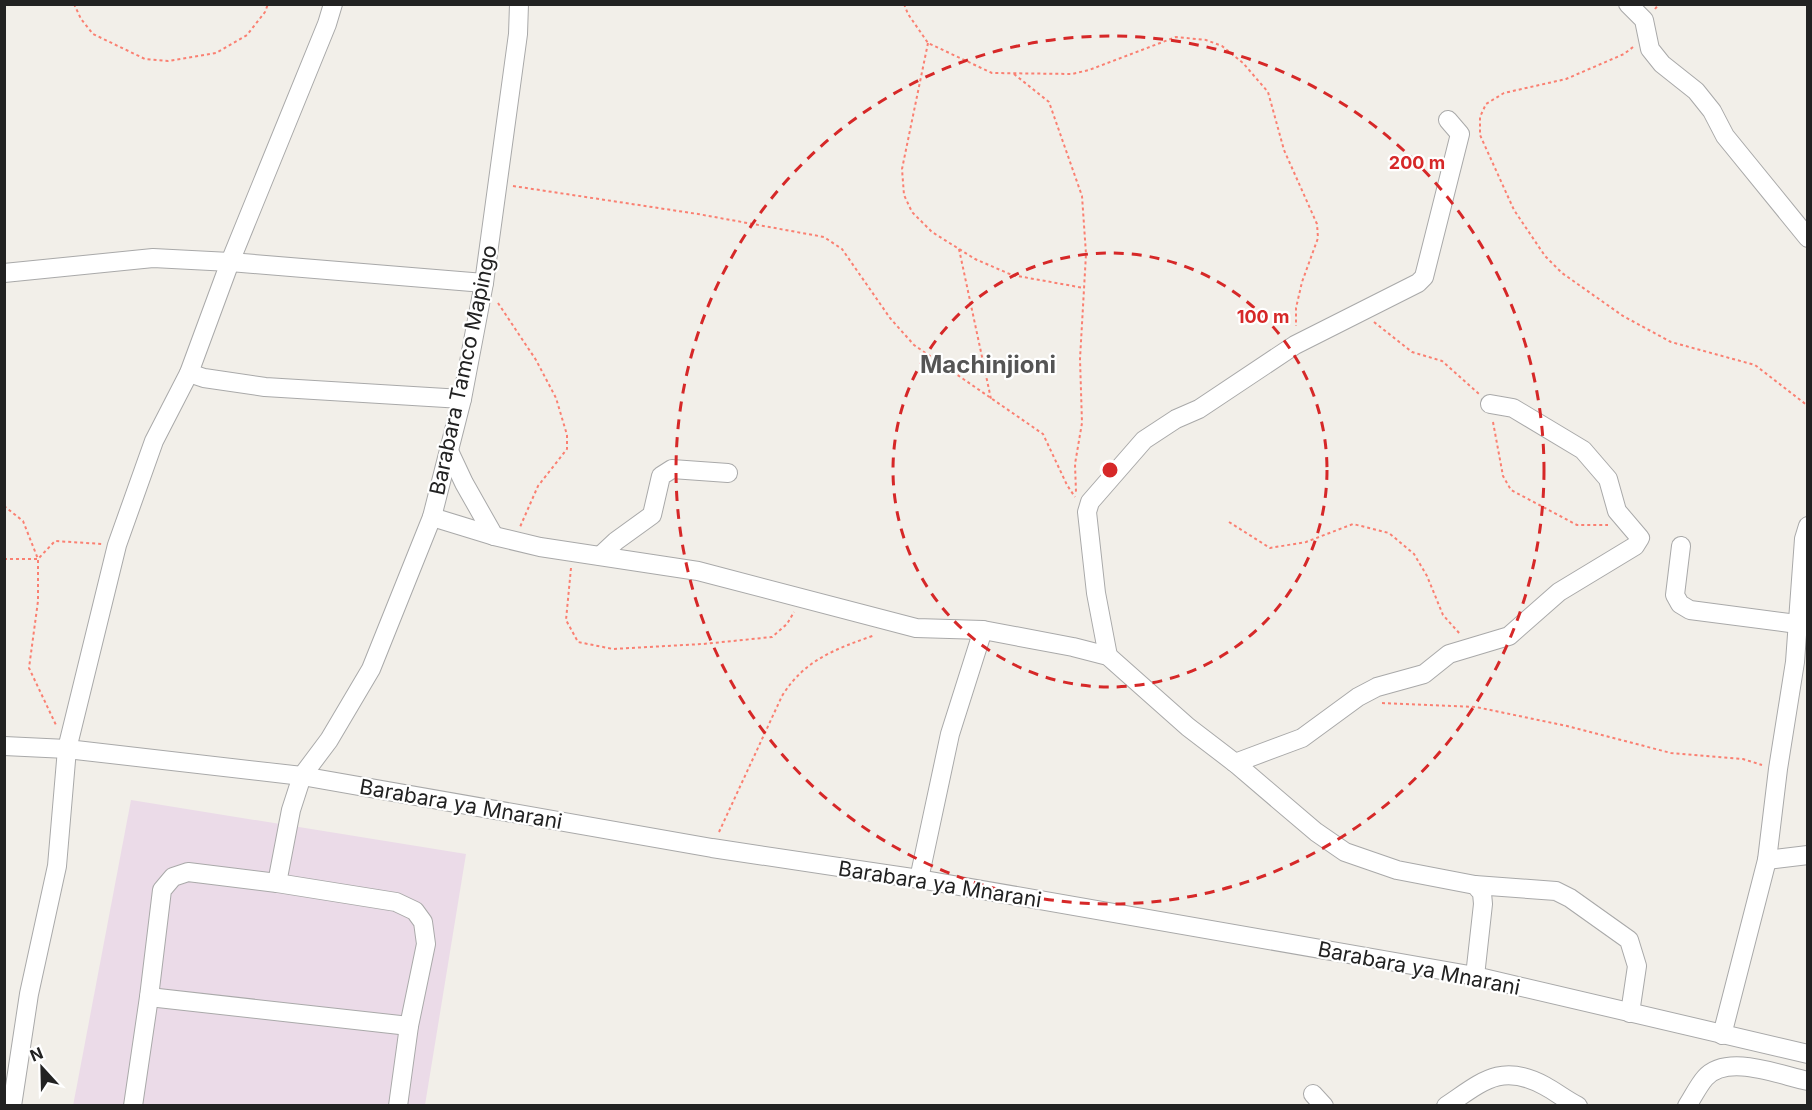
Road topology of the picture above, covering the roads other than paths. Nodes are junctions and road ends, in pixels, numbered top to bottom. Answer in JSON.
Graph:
{"nodes":[{"id":1,"x":333,"y":4,"type":"edge"},
{"id":2,"x":519,"y":4,"type":"edge"},
{"id":3,"x":1629,"y":4,"type":"edge"},
{"id":4,"x":1448,"y":120,"type":"dead end"},
{"id":5,"x":1808,"y":238,"type":"edge"},
{"id":6,"x":230,"y":262,"type":"junction"},
{"id":7,"x":4,"y":273,"type":"edge"},
{"id":8,"x":484,"y":283,"type":"junction"},
{"id":9,"x":189,"y":373,"type":"junction"},
{"id":10,"x":462,"y":399,"type":"junction"},
{"id":11,"x":1490,"y":404,"type":"road end"},
{"id":12,"x":449,"y":451,"type":"junction"},
{"id":13,"x":728,"y":473,"type":"dead end"},
{"id":14,"x":432,"y":518,"type":"junction"},
{"id":15,"x":1806,"y":535,"type":"edge"},
{"id":16,"x":494,"y":536,"type":"junction"},
{"id":17,"x":1681,"y":546,"type":"dead end"},
{"id":18,"x":600,"y":556,"type":"junction"},
{"id":19,"x":1797,"y":624,"type":"junction"},
{"id":20,"x":983,"y":630,"type":"junction"},
{"id":21,"x":1108,"y":656,"type":"junction"},
{"id":22,"x":4,"y":746,"type":"edge"},
{"id":23,"x":67,"y":749,"type":"junction"},
{"id":24,"x":1235,"y":762,"type":"junction"},
{"id":25,"x":302,"y":776,"type":"junction"},
{"id":26,"x":1808,"y":855,"type":"edge"},
{"id":27,"x":1767,"y":860,"type":"junction"},
{"id":28,"x":920,"y":879,"type":"junction"},
{"id":29,"x":277,"y":883,"type":"junction"},
{"id":30,"x":1475,"y":885,"type":"junction"},
{"id":31,"x":1475,"y":976,"type":"junction"},
{"id":32,"x":149,"y":997,"type":"junction"},
{"id":33,"x":1630,"y":1013,"type":"junction"},
{"id":34,"x":409,"y":1026,"type":"junction"},
{"id":35,"x":1722,"y":1035,"type":"junction"},
{"id":36,"x":1808,"y":1054,"type":"edge"},
{"id":37,"x":1808,"y":1081,"type":"edge"},
{"id":38,"x":12,"y":1106,"type":"edge"},
{"id":39,"x":133,"y":1106,"type":"edge"},
{"id":40,"x":398,"y":1106,"type":"edge"},
{"id":41,"x":1446,"y":1106,"type":"edge"},
{"id":42,"x":1578,"y":1106,"type":"edge"},
{"id":43,"x":1686,"y":1106,"type":"edge"}],
"edges":[{"from":1,"to":6,"type":"street"},
{"from":2,"to":8,"type":"street","name":"Barabara Tamco Mapingo"},
{"from":3,"to":5,"type":"street"},
{"from":4,"to":21,"type":"street"},
{"from":6,"to":7,"type":"street"},
{"from":6,"to":8,"type":"street"},
{"from":6,"to":9,"type":"street"},
{"from":8,"to":10,"type":"street","name":"Barabara Tamco Mapingo"},
{"from":9,"to":10,"type":"street"},
{"from":9,"to":23,"type":"street"},
{"from":10,"to":12,"type":"street","name":"Barabara Tamco Mapingo"},
{"from":11,"to":24,"type":"street"},
{"from":12,"to":14,"type":"street","name":"Barabara Tamco Mapingo"},
{"from":12,"to":16,"type":"street"},
{"from":13,"to":18,"type":"street"},
{"from":14,"to":16,"type":"street"},
{"from":14,"to":25,"type":"street","name":"Barabara Tamco Mapingo"},
{"from":15,"to":19,"type":"street"},
{"from":16,"to":18,"type":"street"},
{"from":17,"to":19,"type":"street"},
{"from":18,"to":20,"type":"street"},
{"from":19,"to":27,"type":"street"},
{"from":20,"to":21,"type":"street"},
{"from":20,"to":28,"type":"street"},
{"from":21,"to":24,"type":"street"},
{"from":22,"to":23,"type":"street","name":"Barabara ya Mnarani"},
{"from":23,"to":25,"type":"street","name":"Barabara ya Mnarani"},
{"from":23,"to":38,"type":"street"},
{"from":24,"to":30,"type":"street"},
{"from":25,"to":28,"type":"street","name":"Barabara ya Mnarani"},
{"from":25,"to":29,"type":"street","name":"Barabara Tamco Mapingo"},
{"from":26,"to":27,"type":"street"},
{"from":27,"to":35,"type":"street"},
{"from":28,"to":31,"type":"street","name":"Barabara ya Mnarani"},
{"from":29,"to":32,"type":"street"},
{"from":29,"to":34,"type":"street"},
{"from":30,"to":31,"type":"street"},
{"from":30,"to":33,"type":"street"},
{"from":31,"to":33,"type":"street","name":"Barabara ya Mnarani"},
{"from":32,"to":34,"type":"street"},
{"from":32,"to":39,"type":"street"},
{"from":33,"to":35,"type":"street","name":"Barabara ya Mnarani"},
{"from":34,"to":40,"type":"street"},
{"from":35,"to":36,"type":"street","name":"Barabara ya Mnarani"},
{"from":37,"to":43,"type":"street"},
{"from":41,"to":42,"type":"street"}]}
